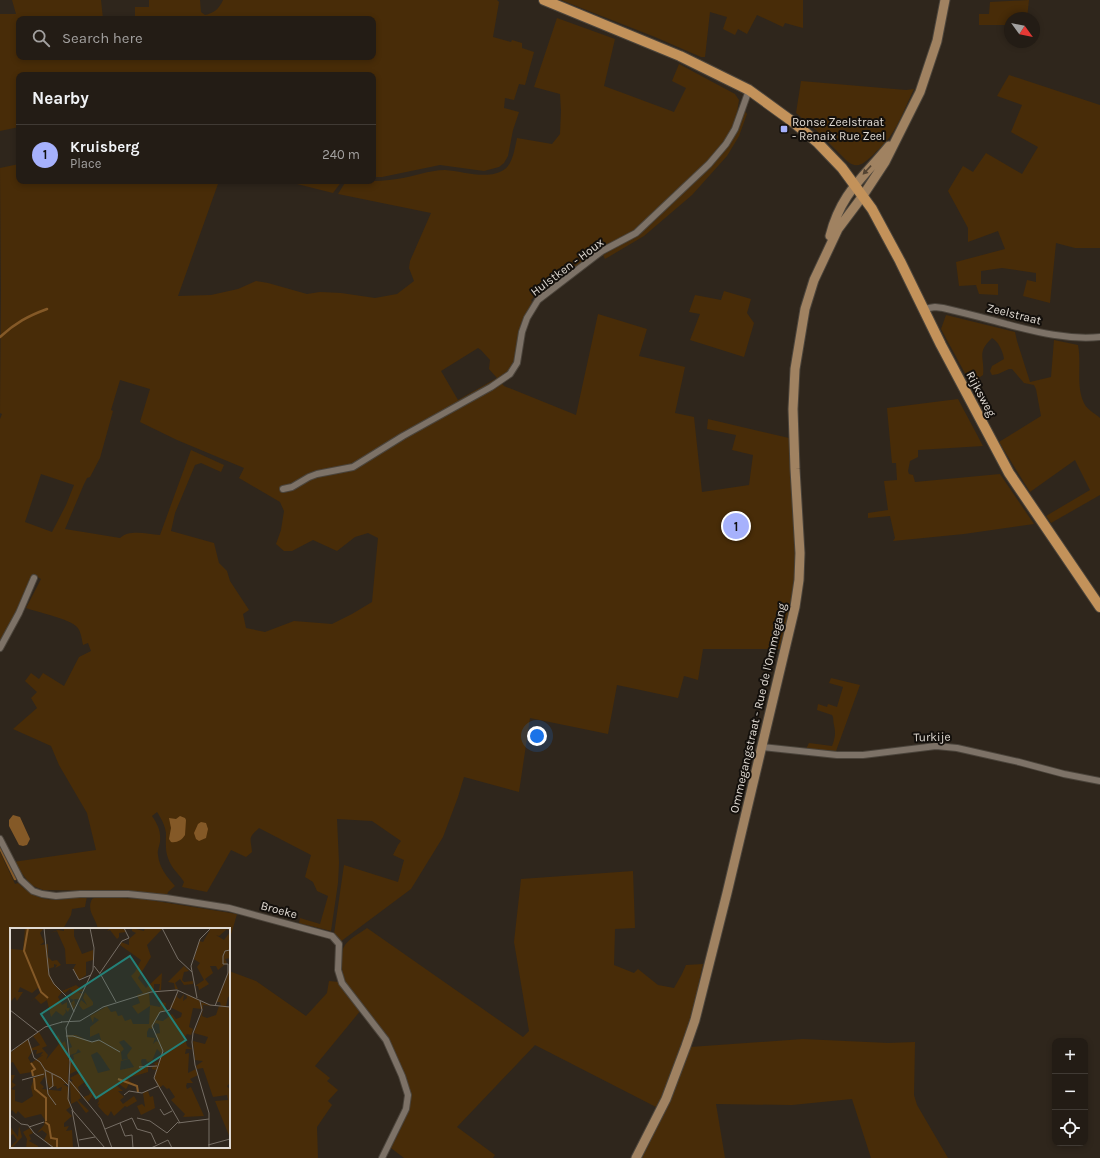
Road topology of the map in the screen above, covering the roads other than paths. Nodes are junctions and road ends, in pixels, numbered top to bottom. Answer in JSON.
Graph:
{"nodes":[{"id":1,"x":544,"y":0,"type":"edge"},
{"id":2,"x":945,"y":0,"type":"edge"},
{"id":3,"x":749,"y":90,"type":"junction"},
{"id":4,"x":899,"y":134,"type":"junction"},
{"id":5,"x":854,"y":185,"type":"junction"},
{"id":6,"x":862,"y":197,"type":"junction"},
{"id":7,"x":827,"y":251,"type":"junction"},
{"id":8,"x":923,"y":309,"type":"junction"},
{"id":9,"x":1100,"y":337,"type":"edge"},
{"id":10,"x":283,"y":489,"type":"dead end"},
{"id":11,"x":34,"y":578,"type":"dead end"},
{"id":12,"x":1100,"y":607,"type":"edge"},
{"id":13,"x":0,"y":648,"type":"edge"},
{"id":14,"x":762,"y":747,"type":"junction"},
{"id":15,"x":1100,"y":781,"type":"edge"},
{"id":16,"x":0,"y":839,"type":"edge"},
{"id":17,"x":382,"y":1158,"type":"edge"},
{"id":18,"x":636,"y":1158,"type":"edge"}],
"edges":[{"from":1,"to":3,"type":"main road","name":"Rijksweg"},
{"from":2,"to":4,"type":"main road"},
{"from":3,"to":5,"type":"main road","name":"Rijksweg"},
{"from":3,"to":10,"type":"street","name":"Hulstken - Houx"},
{"from":4,"to":5,"type":"main road","name":"Ommegangstraat - Rue de l'Ommegang","one_way":true},
{"from":4,"to":6,"type":"main road","name":"Ommegangstraat - Rue de l'Ommegang"},
{"from":5,"to":6,"type":"main road","name":"Rijksweg"},
{"from":5,"to":7,"type":"main road","name":"Ommegangstraat - Rue de l'Ommegang"},
{"from":6,"to":7,"type":"main road","name":"Ommegangstraat - Rue de l'Ommegang"},
{"from":6,"to":8,"type":"main road","name":"Rijksweg"},
{"from":7,"to":14,"type":"main road","name":"Ommegangstraat - Rue de l'Ommegang"},
{"from":8,"to":9,"type":"street","name":"Zeelstraat"},
{"from":8,"to":12,"type":"main road","name":"Rijksweg"},
{"from":11,"to":13,"type":"street"},
{"from":14,"to":15,"type":"street","name":"Turkije"},
{"from":14,"to":18,"type":"main road","name":"Ommegangstraat - Rue de l'Ommegang"},
{"from":16,"to":17,"type":"street","name":"Broeke"}]}
